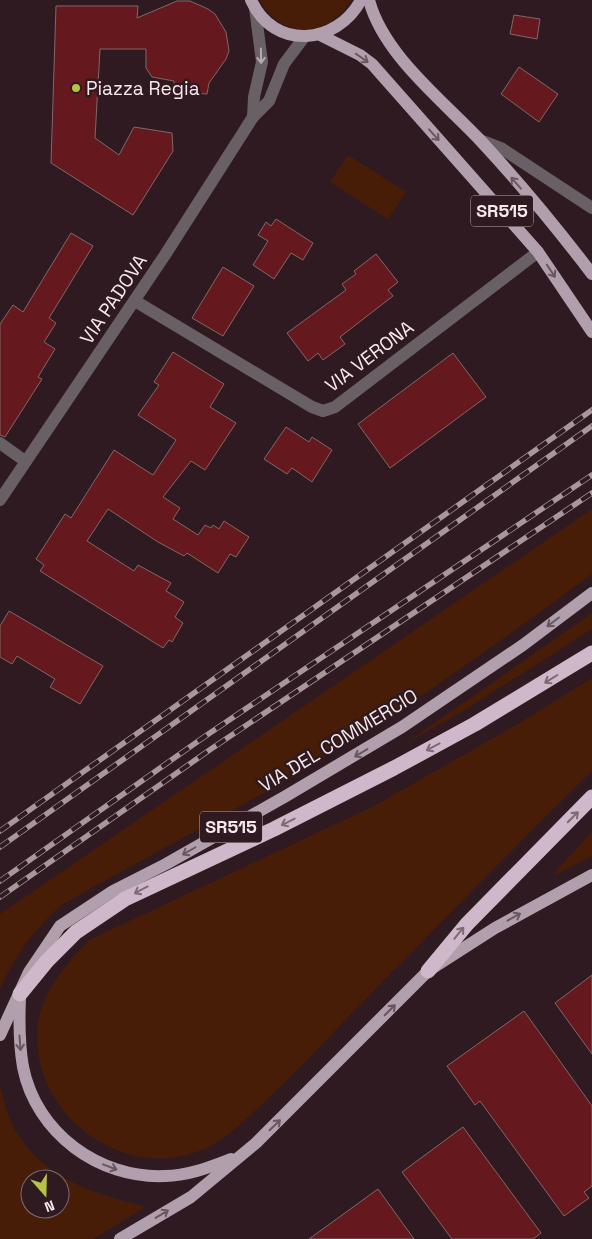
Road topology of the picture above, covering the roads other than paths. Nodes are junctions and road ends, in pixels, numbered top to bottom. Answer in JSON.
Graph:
{"nodes":[{"id":1,"x":362,"y":0,"type":"edge"},
{"id":2,"x":369,"y":0,"type":"edge"},
{"id":3,"x":253,"y":4,"type":"edge"},
{"id":4,"x":320,"y":35,"type":"junction"},
{"id":5,"x":305,"y":36,"type":"junction"},
{"id":6,"x":253,"y":117,"type":"junction"},
{"id":7,"x":480,"y":140,"type":"junction"},
{"id":8,"x":592,"y":208,"type":"edge"},
{"id":9,"x":538,"y":252,"type":"junction"},
{"id":10,"x":592,"y":274,"type":"edge"},
{"id":11,"x":135,"y":300,"type":"junction"},
{"id":12,"x":592,"y":332,"type":"edge"},
{"id":13,"x":0,"y":444,"type":"edge"},
{"id":14,"x":25,"y":461,"type":"junction"},
{"id":15,"x":0,"y":500,"type":"edge"},
{"id":16,"x":592,"y":593,"type":"edge"},
{"id":17,"x":592,"y":653,"type":"edge"},
{"id":18,"x":592,"y":797,"type":"edge"},
{"id":19,"x":592,"y":875,"type":"edge"},
{"id":20,"x":428,"y":971,"type":"junction"},
{"id":21,"x":20,"y":994,"type":"junction"},
{"id":22,"x":0,"y":1035,"type":"edge"},
{"id":23,"x":238,"y":1157,"type":"junction"},
{"id":24,"x":120,"y":1239,"type":"edge"}],
"edges":[{"from":1,"to":4,"type":"main road","name":"VIA PADOVA"},
{"from":2,"to":7,"type":"main road","number":"SR515"},
{"from":3,"to":5,"type":"main road","name":"VIA PADOVA"},
{"from":3,"to":6,"type":"street","name":"VIA PADOVA","one_way":true},
{"from":4,"to":5,"type":"main road","name":"VIA PADOVA"},
{"from":4,"to":9,"type":"main road","number":"SR515","one_way":true},
{"from":5,"to":6,"type":"street","name":"VIA PADOVA"},
{"from":6,"to":11,"type":"street","name":"VIA PADOVA"},
{"from":7,"to":8,"type":"street"},
{"from":10,"to":7,"type":"main road","number":"SR515","one_way":true},
{"from":9,"to":11,"type":"street","name":"VIA VERONA"},
{"from":9,"to":12,"type":"main road","number":"SR515","one_way":true},
{"from":11,"to":14,"type":"street","name":"VIA PADOVA"},
{"from":13,"to":14,"type":"street"},
{"from":14,"to":15,"type":"street","name":"VIA PADOVA"},
{"from":16,"to":21,"type":"main road","name":"VIA DEL COMMERCIO","number":"SR515","one_way":true},
{"from":17,"to":21,"type":"highway","name":"VIA DEL COMMERCIO","one_way":true},
{"from":20,"to":18,"type":"highway","name":"VIA DEL COMMERCIO","one_way":true},
{"from":20,"to":19,"type":"main road","name":"VIA DEL COMMERCIO","one_way":true},
{"from":23,"to":20,"type":"main road","name":"VIA DEL COMMERCIO","one_way":true},
{"from":21,"to":22,"type":"main road","name":"VIA DEL COMMERCIO","number":"SR515"},
{"from":21,"to":23,"type":"main road","name":"VIA DEL COMMERCIO","one_way":true},
{"from":24,"to":23,"type":"main road","name":"VIA DEL COMMERCIO","one_way":true}]}
